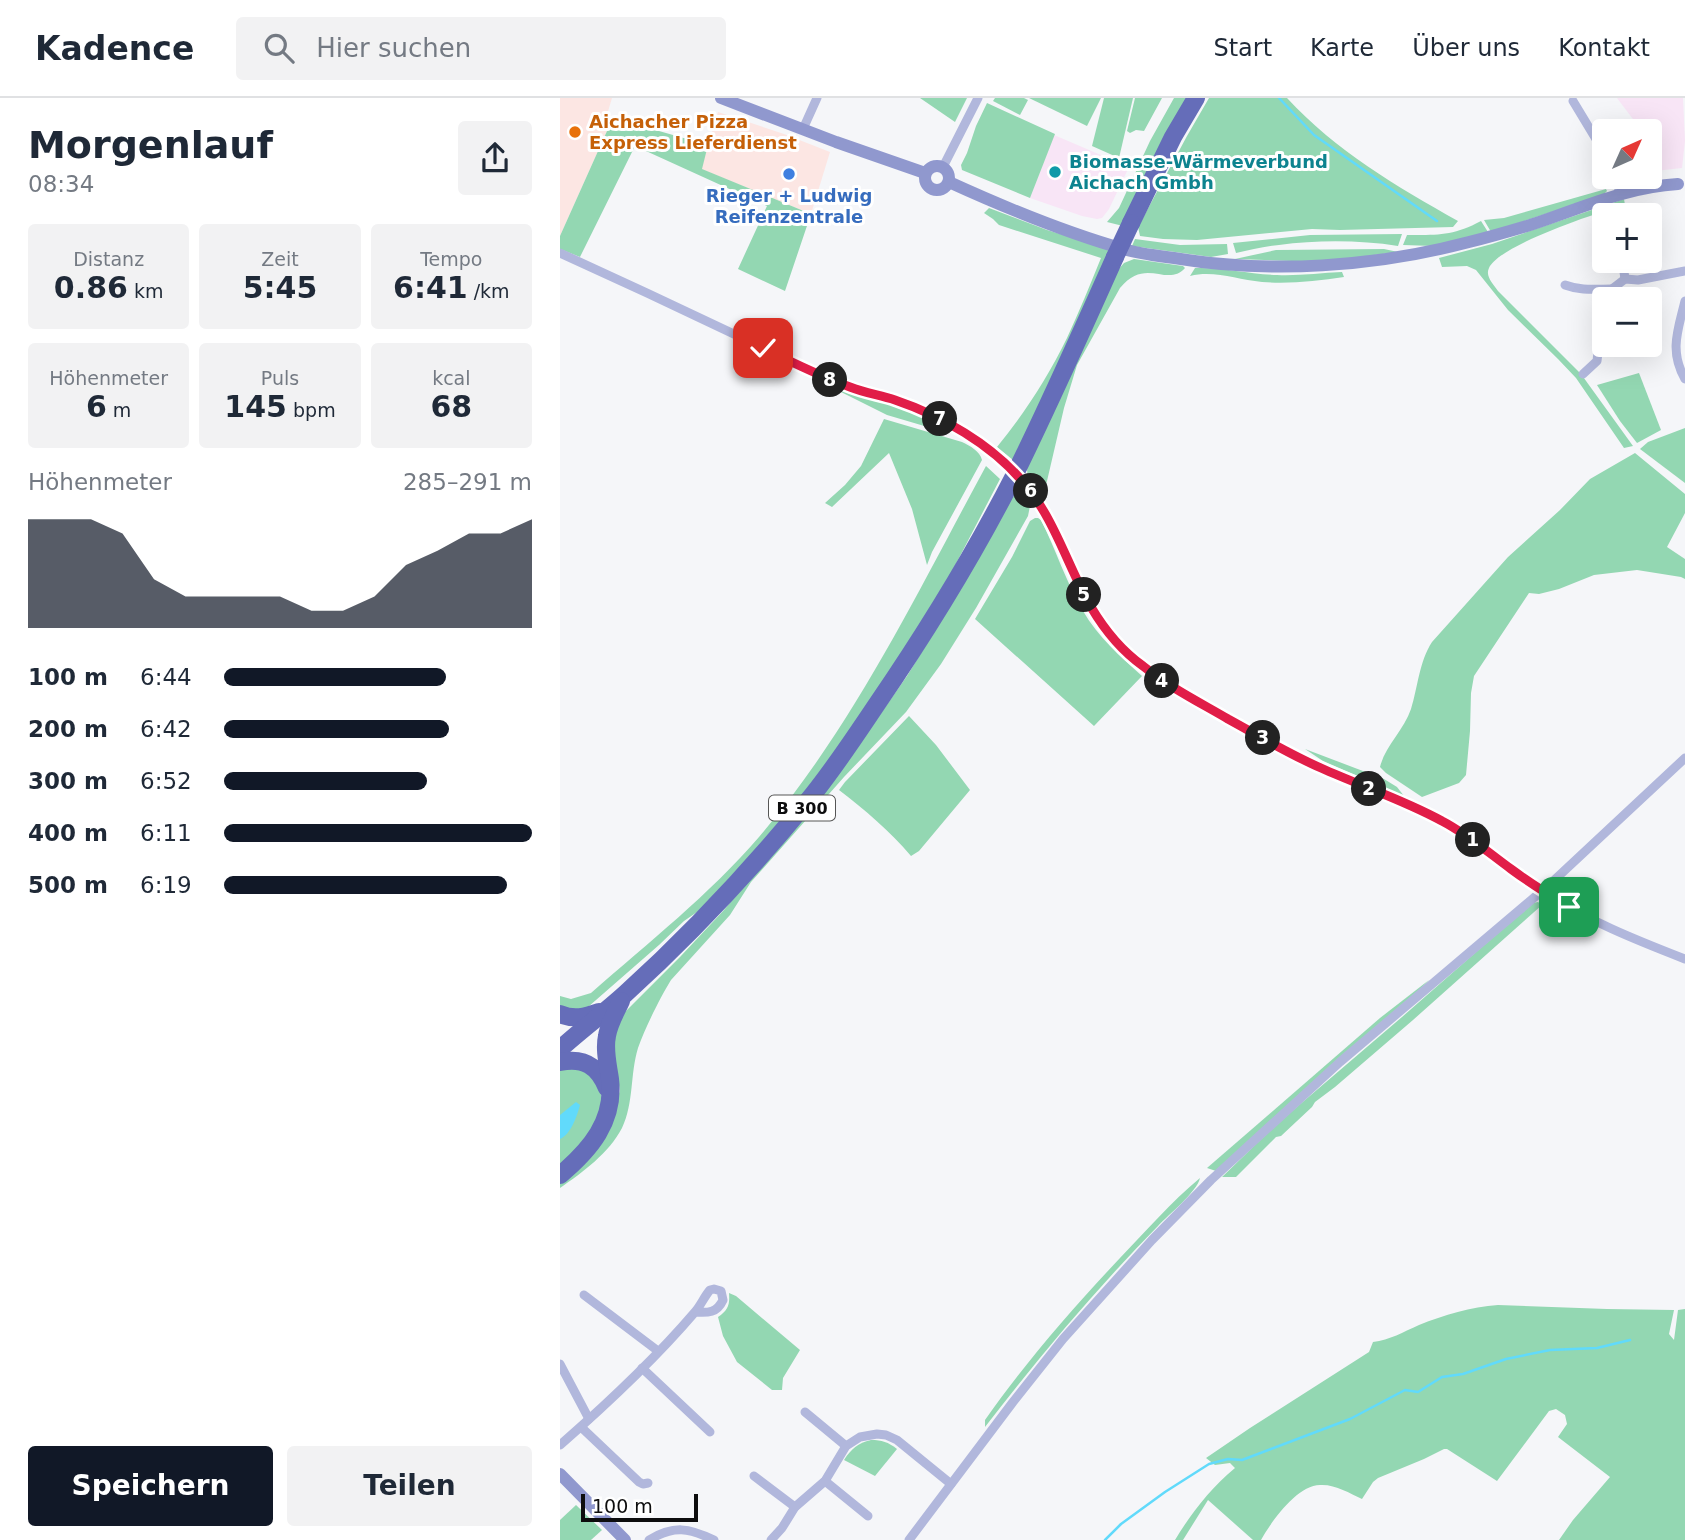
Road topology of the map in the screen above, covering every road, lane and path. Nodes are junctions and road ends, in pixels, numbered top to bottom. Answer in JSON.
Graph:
{"nodes":[{"id":1,"x":721,"y":98,"type":"edge"},
{"id":2,"x":817,"y":98,"type":"edge"},
{"id":3,"x":978,"y":98,"type":"edge"},
{"id":4,"x":1196,"y":98,"type":"edge"},
{"id":5,"x":1573,"y":101,"type":"dead end"},
{"id":6,"x":803,"y":129,"type":"junction"},
{"id":7,"x":1592,"y":132,"type":"edge"},
{"id":8,"x":943,"y":167,"type":"junction"},
{"id":9,"x":925,"y":173,"type":"junction"},
{"id":10,"x":948,"y":182,"type":"junction"},
{"id":11,"x":1683,"y":184,"type":"edge"},
{"id":12,"x":1619,"y":189,"type":"edge"},
{"id":13,"x":1621,"y":194,"type":"junction"},
{"id":14,"x":560,"y":253,"type":"edge"},
{"id":15,"x":1685,"y":271,"type":"edge"},
{"id":16,"x":1624,"y":273,"type":"edge"},
{"id":17,"x":1625,"y":279,"type":"junction"},
{"id":18,"x":1565,"y":285,"type":"dead end"},
{"id":19,"x":1615,"y":287,"type":"edge"},
{"id":20,"x":1592,"y":290,"type":"edge"},
{"id":21,"x":1685,"y":301,"type":"edge"},
{"id":22,"x":1597,"y":357,"type":"edge"},
{"id":23,"x":1583,"y":374,"type":"dead end"},
{"id":24,"x":1685,"y":379,"type":"edge"},
{"id":25,"x":1685,"y":758,"type":"edge"},
{"id":26,"x":1542,"y":891,"type":"junction"},
{"id":27,"x":1685,"y":959,"type":"edge"},
{"id":28,"x":624,"y":995,"type":"junction"},
{"id":29,"x":608,"y":1008,"type":"junction"},
{"id":30,"x":560,"y":1014,"type":"edge"},
{"id":31,"x":560,"y":1049,"type":"edge"},
{"id":32,"x":560,"y":1062,"type":"edge"},
{"id":33,"x":610,"y":1098,"type":"junction"},
{"id":34,"x":560,"y":1175,"type":"edge"},
{"id":35,"x":584,"y":1295,"type":"dead end"},
{"id":36,"x":695,"y":1312,"type":"dead end"},
{"id":37,"x":658,"y":1351,"type":"junction"},
{"id":38,"x":560,"y":1364,"type":"edge"},
{"id":39,"x":642,"y":1368,"type":"junction"},
{"id":40,"x":805,"y":1412,"type":"dead end"},
{"id":41,"x":589,"y":1419,"type":"junction"},
{"id":42,"x":581,"y":1427,"type":"junction"},
{"id":43,"x":710,"y":1433,"type":"dead end"},
{"id":44,"x":560,"y":1445,"type":"edge"},
{"id":45,"x":846,"y":1446,"type":"junction"},
{"id":46,"x":560,"y":1474,"type":"edge"},
{"id":47,"x":754,"y":1476,"type":"dead end"},
{"id":48,"x":825,"y":1481,"type":"junction"},
{"id":49,"x":648,"y":1483,"type":"dead end"},
{"id":50,"x":951,"y":1484,"type":"junction"},
{"id":51,"x":795,"y":1507,"type":"junction"},
{"id":52,"x":868,"y":1516,"type":"dead end"},
{"id":53,"x":775,"y":1539,"type":"edge"},
{"id":54,"x":625,"y":1540,"type":"edge"},
{"id":55,"x":649,"y":1540,"type":"edge"},
{"id":56,"x":714,"y":1540,"type":"edge"},
{"id":57,"x":909,"y":1540,"type":"edge"}],
"edges":[{"from":1,"to":6,"type":"main road"},
{"from":2,"to":6,"type":"street"},
{"from":3,"to":8,"type":"street"},
{"from":4,"to":28,"type":"highway","number":"B 300","bridge":true},
{"from":5,"to":7,"type":"street"},
{"from":6,"to":9,"type":"main road"},
{"from":8,"to":9,"type":"main road"},
{"from":8,"to":10,"type":"main road"},
{"from":9,"to":10,"type":"main road"},
{"from":10,"to":13,"type":"main road"},
{"from":11,"to":13,"type":"main road"},
{"from":12,"to":13,"type":"street"},
{"from":14,"to":26,"type":"street","bridge":true},
{"from":15,"to":17,"type":"street"},
{"from":16,"to":17,"type":"street"},
{"from":17,"to":19,"type":"street"},
{"from":18,"to":20,"type":"street"},
{"from":21,"to":24,"type":"street"},
{"from":22,"to":23,"type":"street"},
{"from":25,"to":26,"type":"street"},
{"from":26,"to":27,"type":"street"},
{"from":26,"to":50,"type":"street"},
{"from":28,"to":29,"type":"highway","number":"B 300"},
{"from":28,"to":33,"type":"highway"},
{"from":29,"to":30,"type":"highway"},
{"from":29,"to":31,"type":"highway","number":"B 300"},
{"from":32,"to":33,"type":"highway"},
{"from":33,"to":34,"type":"highway"},
{"from":35,"to":37,"type":"street"},
{"from":36,"to":37,"type":"street"},
{"from":37,"to":39,"type":"street"},
{"from":38,"to":41,"type":"street"},
{"from":39,"to":41,"type":"street"},
{"from":39,"to":43,"type":"street"},
{"from":40,"to":45,"type":"street"},
{"from":41,"to":42,"type":"street"},
{"from":42,"to":44,"type":"street"},
{"from":42,"to":49,"type":"street"},
{"from":45,"to":48,"type":"street"},
{"from":45,"to":50,"type":"street"},
{"from":46,"to":54,"type":"main road"},
{"from":47,"to":51,"type":"street"},
{"from":48,"to":51,"type":"street"},
{"from":48,"to":52,"type":"street"},
{"from":50,"to":57,"type":"street"},
{"from":51,"to":53,"type":"street"},
{"from":55,"to":56,"type":"street"}]}
